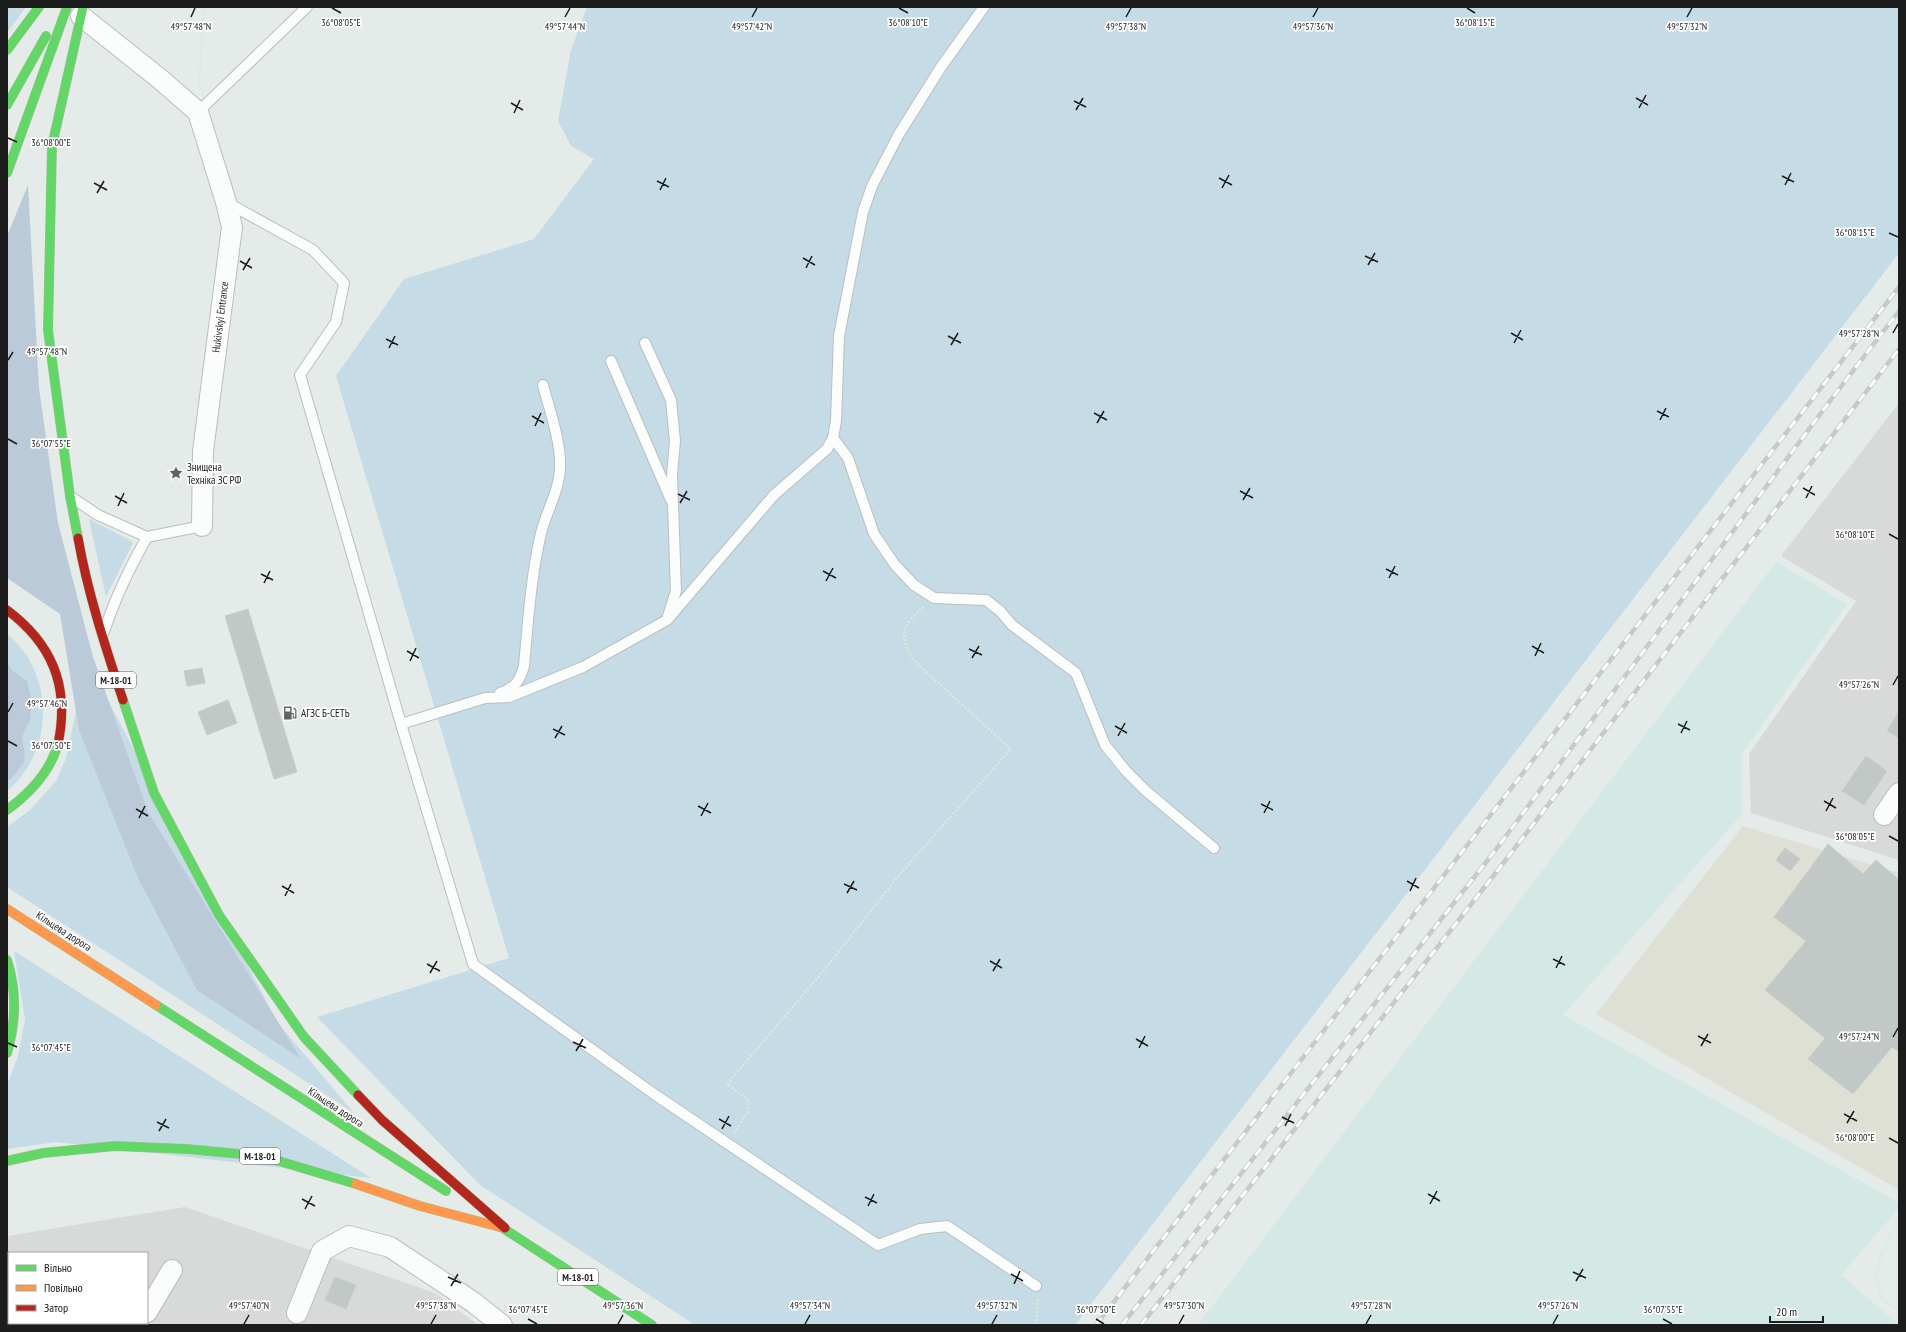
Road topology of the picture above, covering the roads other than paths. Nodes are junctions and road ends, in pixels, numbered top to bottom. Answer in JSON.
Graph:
{"nodes":[{"id":1,"x":39,"y":7,"type":"edge"},
{"id":2,"x":62,"y":7,"type":"edge"},
{"id":3,"x":307,"y":7,"type":"edge"},
{"id":4,"x":984,"y":7,"type":"edge"},
{"id":5,"x":77,"y":10,"type":"edge"},
{"id":6,"x":7,"y":50,"type":"edge"},
{"id":7,"x":7,"y":105,"type":"edge"},
{"id":8,"x":198,"y":112,"type":"junction"},
{"id":9,"x":7,"y":173,"type":"edge"},
{"id":10,"x":226,"y":202,"type":"junction"},
{"id":11,"x":645,"y":343,"type":"dead end"},
{"id":12,"x":611,"y":361,"type":"dead end"},
{"id":13,"x":543,"y":385,"type":"dead end"},
{"id":14,"x":833,"y":438,"type":"junction"},
{"id":15,"x":70,"y":496,"type":"junction"},
{"id":16,"x":673,"y":505,"type":"junction"},
{"id":17,"x":202,"y":526,"type":"joint"},
{"id":18,"x":147,"y":537,"type":"junction"},
{"id":19,"x":7,"y":610,"type":"edge"},
{"id":20,"x":667,"y":620,"type":"junction"},
{"id":21,"x":102,"y":637,"type":"junction"},
{"id":22,"x":485,"y":698,"type":"junction"},
{"id":23,"x":400,"y":724,"type":"junction"},
{"id":24,"x":1899,"y":793,"type":"edge"},
{"id":25,"x":7,"y":810,"type":"edge"},
{"id":26,"x":1884,"y":815,"type":"dead end"},
{"id":27,"x":1214,"y":848,"type":"dead end"},
{"id":28,"x":7,"y":909,"type":"edge"},
{"id":29,"x":7,"y":960,"type":"edge"},
{"id":30,"x":7,"y":1054,"type":"edge"},
{"id":31,"x":7,"y":1161,"type":"edge"},
{"id":32,"x":505,"y":1228,"type":"junction"},
{"id":33,"x":172,"y":1270,"type":"dead end"},
{"id":34,"x":1036,"y":1286,"type":"road end"},
{"id":35,"x":148,"y":1310,"type":"edge"},
{"id":36,"x":297,"y":1313,"type":"dead end"},
{"id":37,"x":502,"y":1325,"type":"edge"},
{"id":38,"x":652,"y":1325,"type":"edge"}],
"edges":[{"from":1,"to":6,"type":"highway"},
{"from":2,"to":7,"type":"highway"},
{"from":3,"to":8,"type":"lane"},
{"from":4,"to":14,"type":"lane"},
{"from":5,"to":8,"type":"street"},
{"from":5,"to":9,"type":"highway"},
{"from":5,"to":15,"type":"highway","number":"М-18-01"},
{"from":8,"to":10,"type":"street","name":"Hukivskyi Entrance"},
{"from":10,"to":17,"type":"street","name":"Hukivskyi Entrance"},
{"from":10,"to":23,"type":"lane"},
{"from":11,"to":16,"type":"lane"},
{"from":12,"to":16,"type":"lane"},
{"from":13,"to":22,"type":"lane"},
{"from":14,"to":20,"type":"lane"},
{"from":14,"to":27,"type":"lane"},
{"from":15,"to":18,"type":"lane"},
{"from":15,"to":21,"type":"highway","number":"М-18-01"},
{"from":16,"to":20,"type":"lane"},
{"from":17,"to":18,"type":"lane"},
{"from":18,"to":21,"type":"lane"},
{"from":19,"to":25,"type":"highway"},
{"from":20,"to":22,"type":"lane"},
{"from":21,"to":32,"type":"highway","number":"М-18-01"},
{"from":22,"to":23,"type":"lane"},
{"from":23,"to":34,"type":"lane"},
{"from":24,"to":26,"type":"street"},
{"from":28,"to":32,"type":"highway","name":"Кільцева дорога","number":"М-18-01"},
{"from":29,"to":30,"type":"highway"},
{"from":31,"to":32,"type":"highway","number":"М-18-01"},
{"from":32,"to":38,"type":"highway","name":"Кільцева дорога","number":"М-18-01"},
{"from":33,"to":35,"type":"street"},
{"from":36,"to":37,"type":"street"}]}
